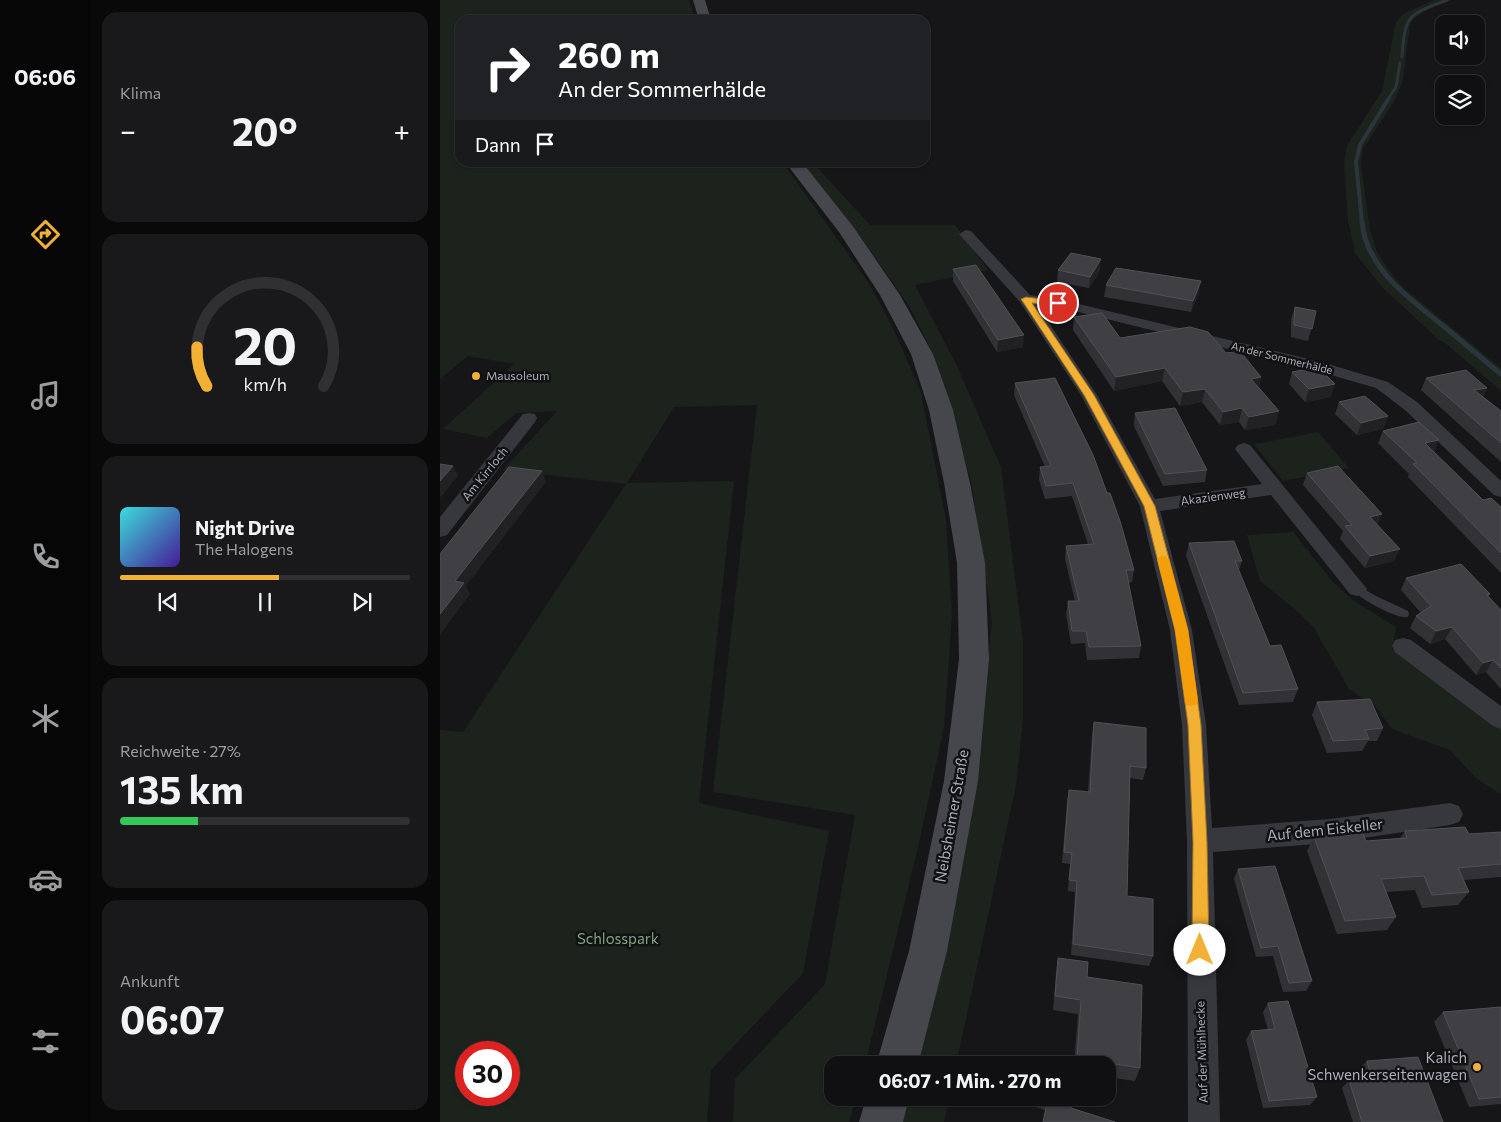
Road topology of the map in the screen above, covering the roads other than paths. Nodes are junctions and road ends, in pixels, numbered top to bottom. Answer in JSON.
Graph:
{"nodes":[{"id":1,"x":699,"y":0,"type":"edge"},
{"id":2,"x":704,"y":15,"type":"edge"},
{"id":3,"x":797,"y":167,"type":"edge"},
{"id":4,"x":966,"y":234,"type":"dead end"},
{"id":5,"x":1026,"y":299,"type":"junction"},
{"id":6,"x":529,"y":418,"type":"dead end"},
{"id":7,"x":1244,"y":449,"type":"dead end"},
{"id":8,"x":1278,"y":488,"type":"junction"},
{"id":9,"x":1501,"y":491,"type":"edge"},
{"id":10,"x":1149,"y":506,"type":"junction"},
{"id":11,"x":440,"y":530,"type":"edge"},
{"id":12,"x":1357,"y":589,"type":"joint"},
{"id":13,"x":1404,"y":614,"type":"dead end"},
{"id":14,"x":1404,"y":646,"type":"dead end"},
{"id":15,"x":1501,"y":719,"type":"edge"},
{"id":16,"x":1450,"y":814,"type":"dead end"},
{"id":17,"x":1200,"y":842,"type":"junction"},
{"id":18,"x":899,"y":1056,"type":"edge"},
{"id":19,"x":886,"y":1106,"type":"edge"},
{"id":20,"x":881,"y":1122,"type":"edge"},
{"id":21,"x":1204,"y":1122,"type":"edge"}],
"edges":[{"from":1,"to":2,"type":"street"},
{"from":3,"to":18,"type":"street","name":"Neibsheimer Straße"},
{"from":4,"to":5,"type":"street","name":"Auf der Mühlhecke"},
{"from":5,"to":9,"type":"street","name":"An der Sommerhälde"},
{"from":5,"to":10,"type":"street","name":"Auf der Mühlhecke"},
{"from":6,"to":11,"type":"street","name":"Am Kirrloch"},
{"from":7,"to":8,"type":"street"},
{"from":8,"to":10,"type":"street","name":"Akazienweg"},
{"from":8,"to":12,"type":"street"},
{"from":10,"to":17,"type":"street","name":"Auf der Mühlhecke"},
{"from":12,"to":13,"type":"lane"},
{"from":14,"to":15,"type":"street"},
{"from":16,"to":17,"type":"street","name":"Auf dem Eiskeller"},
{"from":17,"to":21,"type":"street","name":"Auf der Mühlhecke"},
{"from":19,"to":20,"type":"street"}]}
